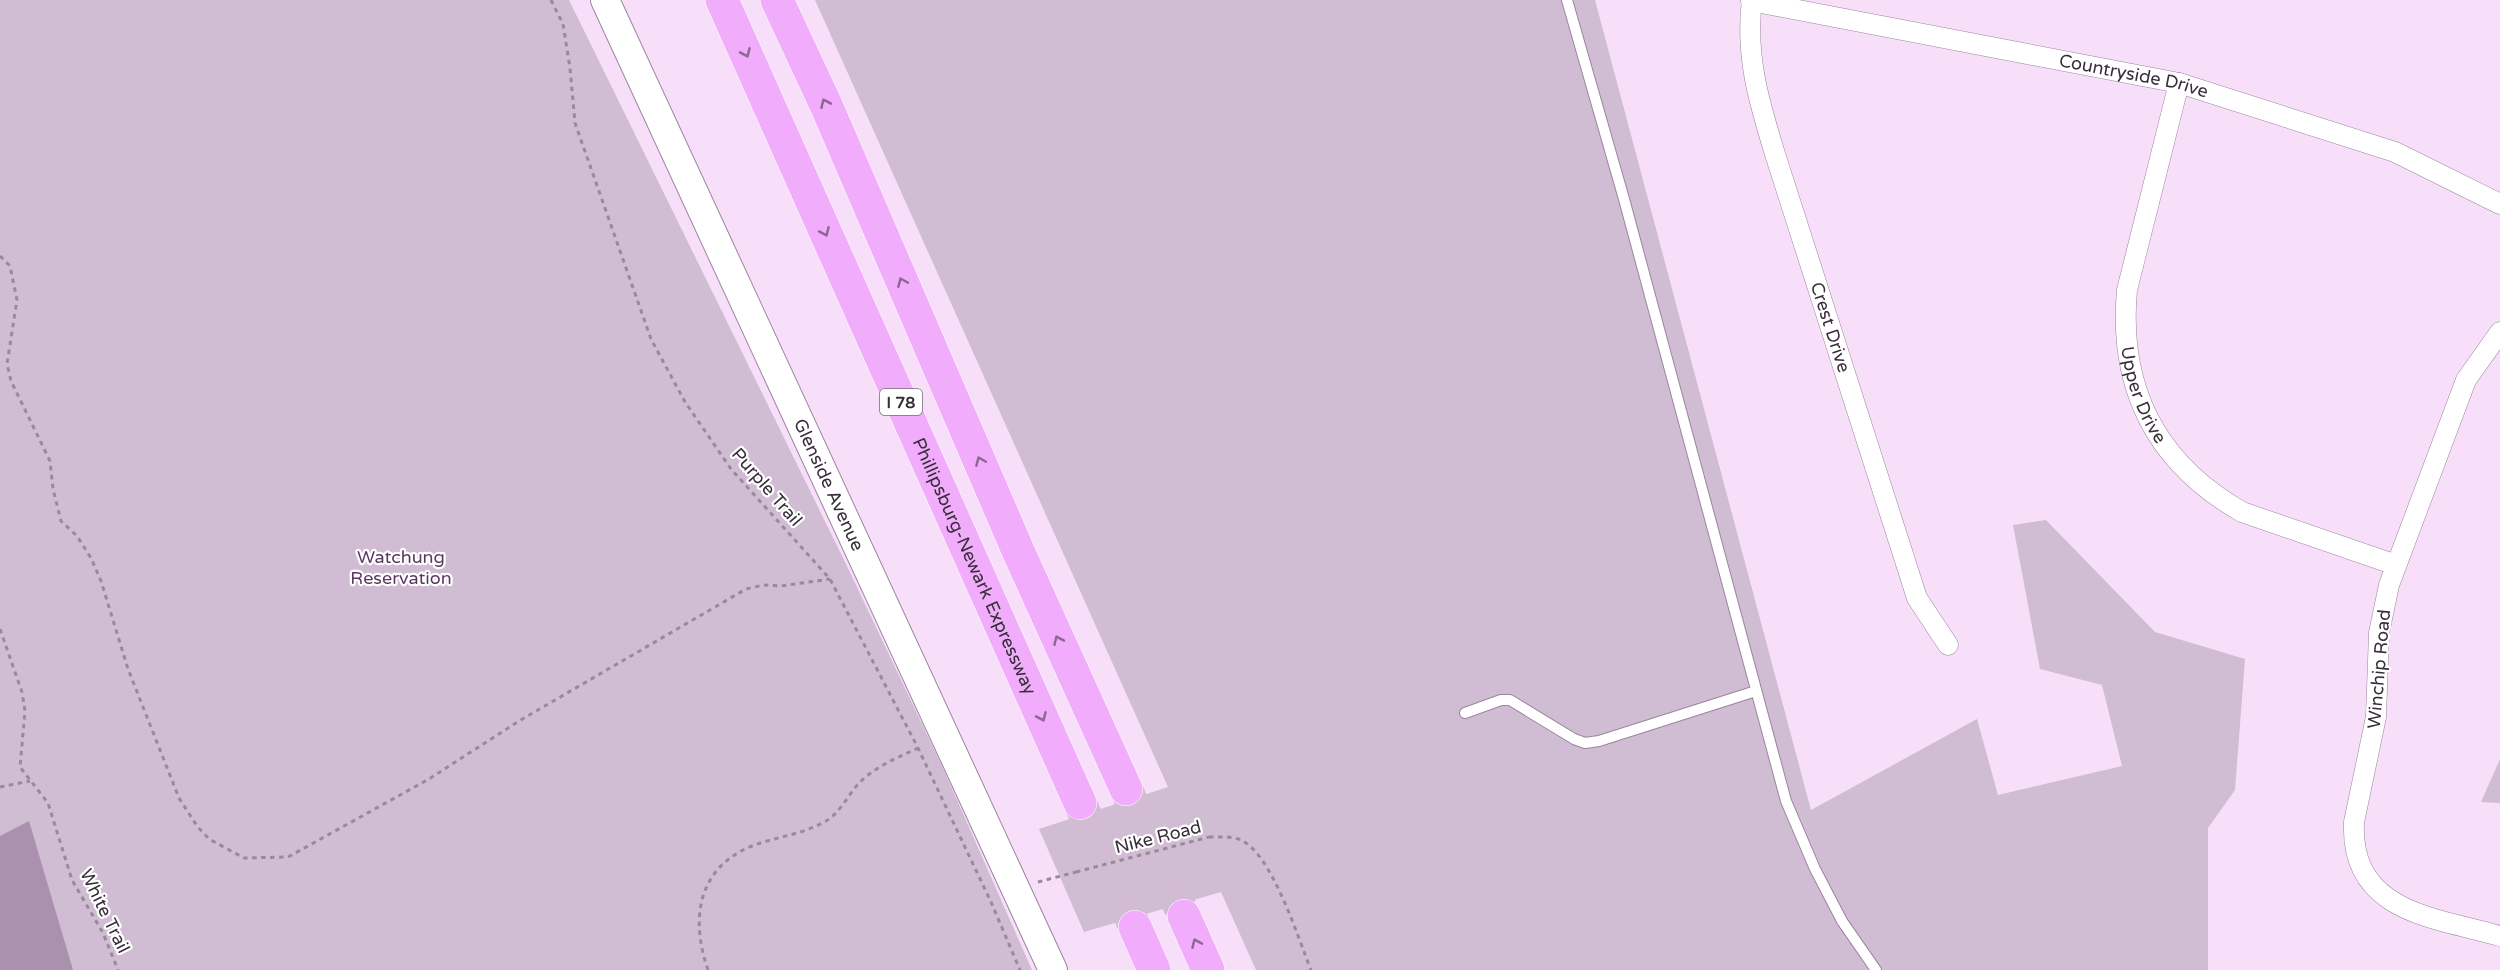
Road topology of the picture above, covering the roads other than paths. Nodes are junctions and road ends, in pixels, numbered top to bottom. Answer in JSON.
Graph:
{"nodes":[{"id":1,"x":604,"y":0,"type":"edge"},
{"id":2,"x":722,"y":0,"type":"edge"},
{"id":3,"x":777,"y":0,"type":"edge"},
{"id":4,"x":1567,"y":0,"type":"edge"},
{"id":5,"x":1751,"y":1,"type":"edge"},
{"id":6,"x":2179,"y":82,"type":"junction"},
{"id":7,"x":2500,"y":204,"type":"edge"},
{"id":8,"x":2500,"y":332,"type":"edge"},
{"id":9,"x":2396,"y":565,"type":"junction"},
{"id":10,"x":1948,"y":645,"type":"dead end"},
{"id":11,"x":1756,"y":691,"type":"junction"},
{"id":12,"x":1465,"y":713,"type":"dead end"},
{"id":13,"x":1126,"y":789,"type":"tunnel mouth"},
{"id":14,"x":1080,"y":803,"type":"tunnel mouth"},
{"id":15,"x":1184,"y":916,"type":"tunnel mouth"},
{"id":16,"x":1135,"y":927,"type":"tunnel mouth"},
{"id":17,"x":2500,"y":936,"type":"edge"},
{"id":18,"x":1053,"y":970,"type":"edge"},
{"id":19,"x":1154,"y":970,"type":"edge"},
{"id":20,"x":1208,"y":970,"type":"edge"},
{"id":21,"x":1876,"y":970,"type":"edge"}],
"edges":[{"from":1,"to":18,"type":"main road","name":"Glenside Avenue"},
{"from":2,"to":14,"type":"highway","name":"Phillipsburg-Newark Expressway","number":"I 78","one_way":true},
{"from":13,"to":3,"type":"highway","number":"I 78","one_way":true},
{"from":4,"to":11,"type":"lane"},
{"from":5,"to":6,"type":"street","name":"Countryside Drive"},
{"from":5,"to":10,"type":"street","name":"Crest Drive"},
{"from":6,"to":7,"type":"street","name":"Countryside Drive"},
{"from":6,"to":9,"type":"street","name":"Upper Drive"},
{"from":8,"to":9,"type":"street","name":"Winchip Road"},
{"from":9,"to":17,"type":"street","name":"Winchip Road"},
{"from":11,"to":12,"type":"lane"},
{"from":11,"to":21,"type":"lane"},
{"from":20,"to":15,"type":"highway","one_way":true},
{"from":16,"to":19,"type":"highway"}]}
